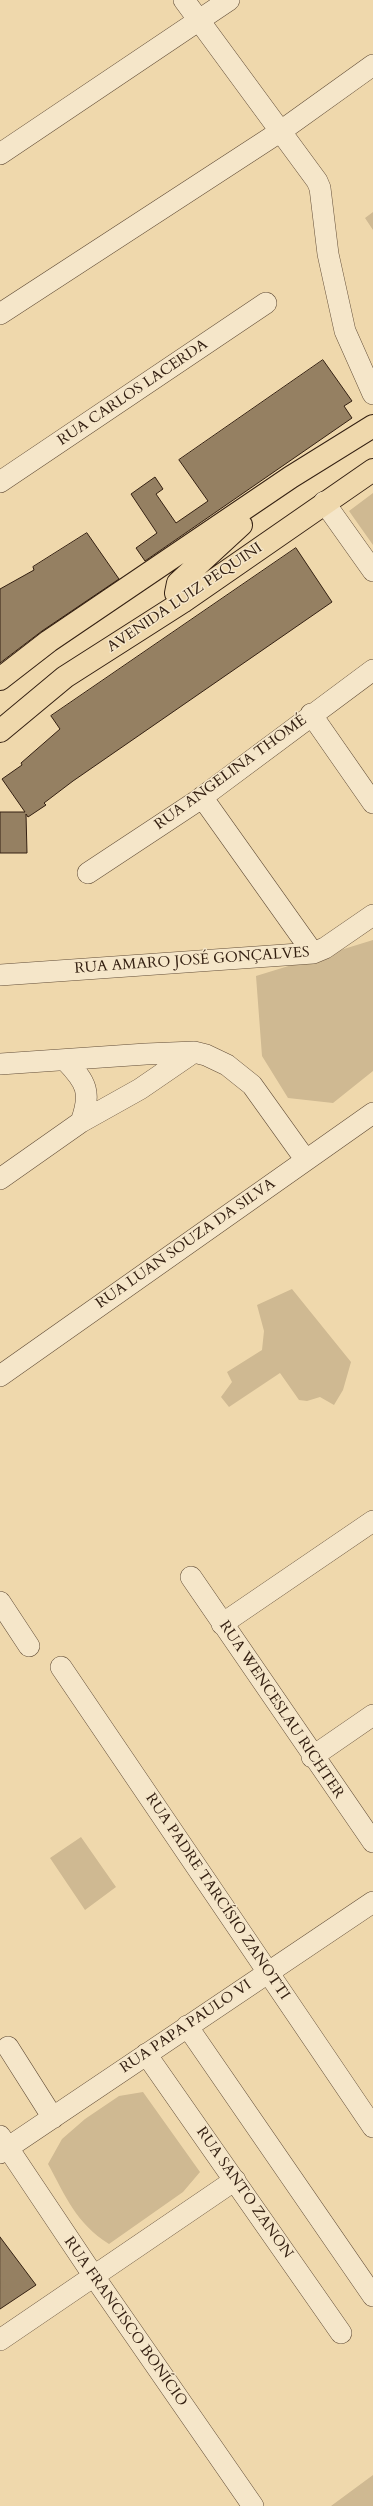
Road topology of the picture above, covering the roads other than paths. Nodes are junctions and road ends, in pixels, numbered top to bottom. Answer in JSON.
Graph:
{"nodes":[{"id":1,"x":184,"y":0,"type":"edge"},
{"id":2,"x":229,"y":0,"type":"edge"},
{"id":3,"x":198,"y":19,"type":"junction"},
{"id":4,"x":373,"y":65,"type":"edge"},
{"id":5,"x":281,"y":131,"type":"junction"},
{"id":6,"x":0,"y":154,"type":"edge"},
{"id":7,"x":266,"y":303,"type":"dead end"},
{"id":8,"x":0,"y":314,"type":"edge"},
{"id":9,"x":373,"y":394,"type":"edge"},
{"id":10,"x":373,"y":426,"type":"edge"},
{"id":11,"x":373,"y":470,"type":"edge"},
{"id":12,"x":291,"y":477,"type":"junction"},
{"id":13,"x":0,"y":482,"type":"edge"},
{"id":14,"x":324,"y":502,"type":"junction"},
{"id":15,"x":373,"y":571,"type":"edge"},
{"id":16,"x":184,"y":601,"type":"junction"},
{"id":17,"x":373,"y":670,"type":"edge"},
{"id":18,"x":0,"y":679,"type":"edge"},
{"id":19,"x":312,"y":714,"type":"junction"},
{"id":20,"x":0,"y":731,"type":"edge"},
{"id":21,"x":202,"y":797,"type":"junction"},
{"id":22,"x":373,"y":803,"type":"edge"},
{"id":23,"x":88,"y":873,"type":"dead end"},
{"id":24,"x":373,"y":914,"type":"edge"},
{"id":25,"x":313,"y":953,"type":"junction"},
{"id":26,"x":0,"y":975,"type":"edge"},
{"id":27,"x":194,"y":1052,"type":"junction"},
{"id":28,"x":66,"y":1061,"type":"junction"},
{"id":29,"x":0,"y":1064,"type":"edge"},
{"id":30,"x":373,"y":1113,"type":"edge"},
{"id":31,"x":81,"y":1122,"type":"junction"},
{"id":32,"x":305,"y":1159,"type":"junction"},
{"id":33,"x":0,"y":1179,"type":"edge"},
{"id":34,"x":0,"y":1376,"type":"edge"},
{"id":35,"x":373,"y":1521,"type":"edge"},
{"id":36,"x":190,"y":1577,"type":"dead end"},
{"id":37,"x":0,"y":1602,"type":"edge"},
{"id":38,"x":222,"y":1624,"type":"junction"},
{"id":39,"x":29,"y":1646,"type":"dead end"},
{"id":40,"x":61,"y":1667,"type":"dead end"},
{"id":41,"x":373,"y":1715,"type":"edge"},
{"id":42,"x":312,"y":1757,"type":"junction"},
{"id":43,"x":373,"y":1842,"type":"edge"},
{"id":44,"x":373,"y":1902,"type":"edge"},
{"id":45,"x":267,"y":1972,"type":"junction"},
{"id":46,"x":188,"y":2026,"type":"junction"},
{"id":47,"x":8,"y":2047,"type":"dead end"},
{"id":48,"x":146,"y":2054,"type":"junction"},
{"id":49,"x":53,"y":2118,"type":"junction"},
{"id":50,"x":373,"y":2127,"type":"edge"},
{"id":51,"x":3,"y":2145,"type":"edge"},
{"id":52,"x":235,"y":2180,"type":"junction"},
{"id":53,"x":93,"y":2275,"type":"junction"},
{"id":54,"x":373,"y":2296,"type":"edge"},
{"id":55,"x":341,"y":2333,"type":"dead end"},
{"id":56,"x":0,"y":2340,"type":"edge"},
{"id":57,"x":253,"y":2506,"type":"edge"}],
"edges":[{"from":1,"to":3,"type":"street"},
{"from":2,"to":3,"type":"street"},
{"from":3,"to":5,"type":"street"},
{"from":3,"to":6,"type":"street"},
{"from":4,"to":5,"type":"street"},
{"from":5,"to":8,"type":"street"},
{"from":5,"to":9,"type":"street"},
{"from":7,"to":13,"type":"street","name":"RUA CARLOS LACERDA"},
{"from":10,"to":12,"type":"main road"},
{"from":11,"to":14,"type":"main road","name":"AVENIDA LUIZ PEQUINI"},
{"from":12,"to":16,"type":"main road"},
{"from":12,"to":18,"type":"main road"},
{"from":14,"to":15,"type":"street"},
{"from":14,"to":16,"type":"main road","name":"AVENIDA LUIZ PEQUINI"},
{"from":16,"to":20,"type":"main road","name":"AVENIDA LUIZ PEQUINI"},
{"from":17,"to":19,"type":"street","name":"RUA ANGELINA THOMÉ"},
{"from":19,"to":21,"type":"street","name":"RUA ANGELINA THOMÉ"},
{"from":19,"to":22,"type":"street"},
{"from":21,"to":23,"type":"street","name":"RUA ANGELINA THOMÉ"},
{"from":21,"to":25,"type":"street"},
{"from":24,"to":25,"type":"street","name":"RUA AMARO JOSÉ GONÇALVES"},
{"from":25,"to":26,"type":"street","name":"RUA AMARO JOSÉ GONÇALVES"},
{"from":27,"to":28,"type":"street"},
{"from":27,"to":31,"type":"street"},
{"from":27,"to":32,"type":"street"},
{"from":28,"to":29,"type":"street"},
{"from":28,"to":31,"type":"street"},
{"from":30,"to":32,"type":"street","name":"RUA LUAN SOUZA DA SILVA"},
{"from":31,"to":33,"type":"street"},
{"from":32,"to":34,"type":"street","name":"RUA LUAN SOUZA DA SILVA"},
{"from":35,"to":38,"type":"street"},
{"from":36,"to":38,"type":"street","name":"RUA WENCESLAU RICHTER"},
{"from":37,"to":39,"type":"street"},
{"from":38,"to":42,"type":"street","name":"RUA WENCESLAU RICHTER"},
{"from":40,"to":45,"type":"street","name":"RUA PADRE TARCÍSIO ZANOTTI"},
{"from":41,"to":42,"type":"street"},
{"from":42,"to":43,"type":"street","name":"RUA WENCESLAU RICHTER"},
{"from":44,"to":45,"type":"street","name":"RUA PAPA PAULO VI"},
{"from":45,"to":46,"type":"street","name":"RUA PAPA PAULO VI"},
{"from":45,"to":50,"type":"street","name":"RUA PADRE TARCÍSIO ZANOTTI"},
{"from":46,"to":48,"type":"street","name":"RUA PAPA PAULO VI"},
{"from":46,"to":54,"type":"street"},
{"from":47,"to":49,"type":"street"},
{"from":48,"to":49,"type":"street","name":"RUA PAPA PAULO VI"},
{"from":48,"to":52,"type":"street","name":"RUA SANTO ZANON"},
{"from":49,"to":51,"type":"street","name":"RUA PAPA PAULO VI"},
{"from":51,"to":53,"type":"street","name":"RUA FRANCISCO BONÍCIO"},
{"from":52,"to":53,"type":"street"},
{"from":52,"to":55,"type":"street","name":"RUA SANTO ZANON"},
{"from":53,"to":56,"type":"street"},
{"from":53,"to":57,"type":"street","name":"RUA FRANCISCO BONÍCIO"}]}
